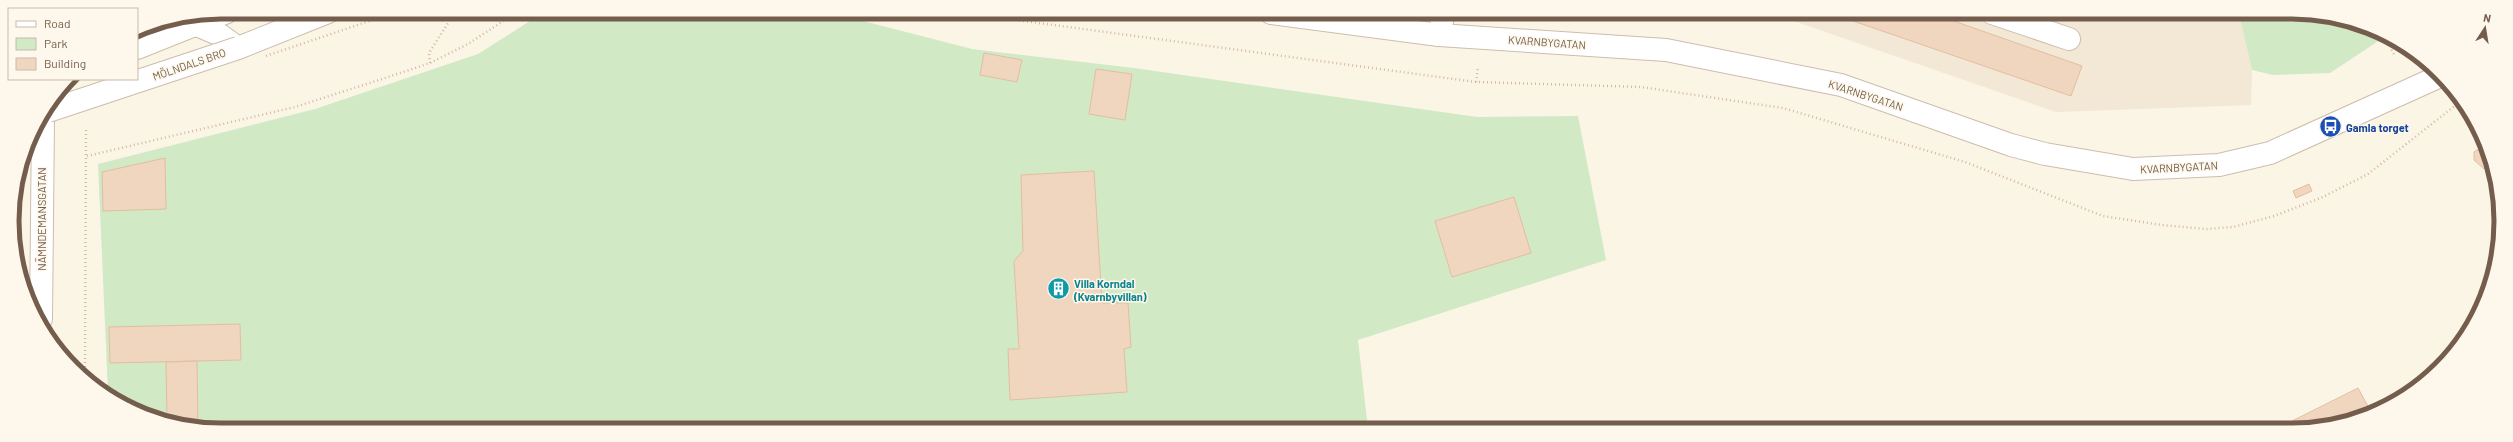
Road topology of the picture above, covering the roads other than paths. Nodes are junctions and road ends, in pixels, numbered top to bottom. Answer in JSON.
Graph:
{"nodes":[{"id":1,"x":310,"y":19,"type":"edge"},
{"id":2,"x":1317,"y":19,"type":"edge"},
{"id":3,"x":1443,"y":19,"type":"edge"},
{"id":4,"x":2007,"y":19,"type":"edge"},
{"id":5,"x":190,"y":22,"type":"edge"},
{"id":6,"x":1439,"y":35,"type":"junction"},
{"id":7,"x":2069,"y":39,"type":"dead end"},
{"id":8,"x":138,"y":48,"type":"edge"},
{"id":9,"x":238,"y":48,"type":"junction"},
{"id":10,"x":2435,"y":78,"type":"edge"},
{"id":11,"x":53,"y":109,"type":"edge"},
{"id":12,"x":43,"y":126,"type":"edge"},
{"id":13,"x":41,"y":312,"type":"edge"}],
"edges":[{"from":1,"to":9,"type":"street","name":"MÖLNDALS BRO"},
{"from":2,"to":6,"type":"street","name":"KVARNBYGATAN"},
{"from":3,"to":6,"type":"street"},
{"from":4,"to":7,"type":"street"},
{"from":5,"to":8,"type":"street"},
{"from":5,"to":9,"type":"street","name":"MÖLNDALS BRO"},
{"from":6,"to":10,"type":"street","name":"KVARNBYGATAN"},
{"from":9,"to":11,"type":"street","name":"MÖLNDALS BRO","bridge":true},
{"from":12,"to":13,"type":"street","name":"NÄMNDEMANSGATAN"}]}
